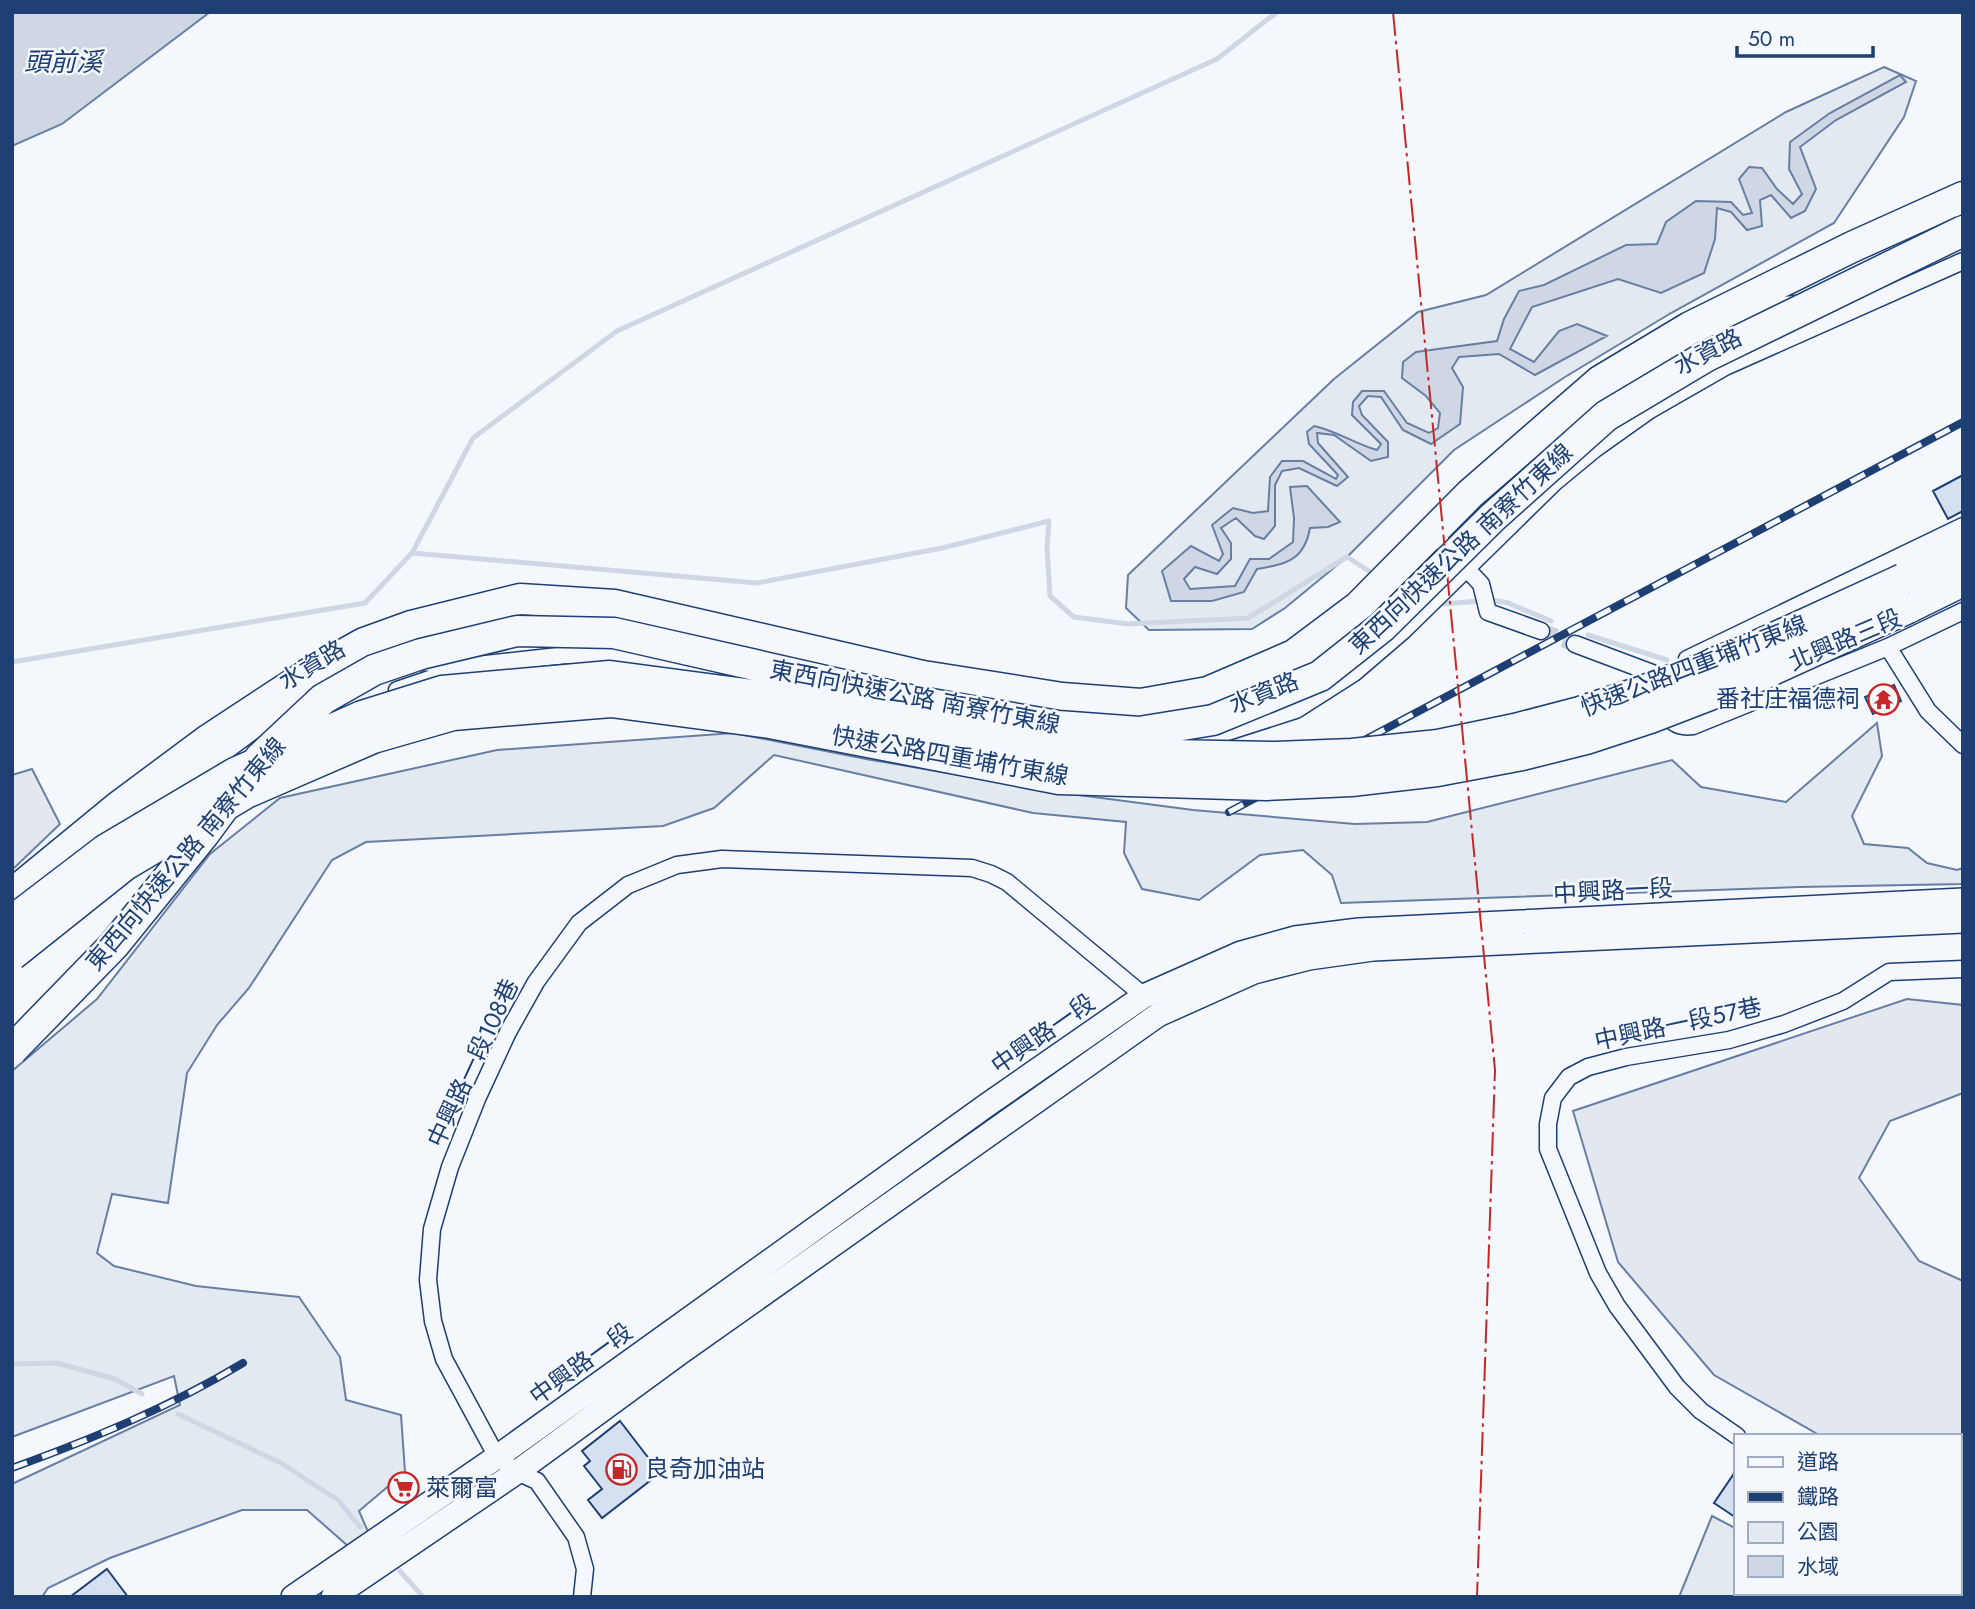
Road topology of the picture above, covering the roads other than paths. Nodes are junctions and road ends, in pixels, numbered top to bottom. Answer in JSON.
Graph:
{"nodes":[{"id":1,"x":1963,"y":197,"type":"edge"},
{"id":2,"x":1963,"y":231,"type":"edge"},
{"id":3,"x":1963,"y":261,"type":"edge"},
{"id":4,"x":1883,"y":298,"type":"junction"},
{"id":5,"x":1963,"y":526,"type":"edge"},
{"id":6,"x":1441,"y":542,"type":"junction"},
{"id":7,"x":1963,"y":550,"type":"edge"},
{"id":8,"x":1466,"y":569,"type":"junction"},
{"id":9,"x":1963,"y":581,"type":"edge"},
{"id":10,"x":1963,"y":611,"type":"edge"},
{"id":11,"x":1541,"y":631,"type":"tunnel mouth"},
{"id":12,"x":1575,"y":644,"type":"tunnel mouth"},
{"id":13,"x":1888,"y":647,"type":"junction"},
{"id":14,"x":467,"y":666,"type":"junction"},
{"id":15,"x":705,"y":671,"type":"junction"},
{"id":16,"x":1660,"y":676,"type":"junction"},
{"id":17,"x":1963,"y":745,"type":"edge"},
{"id":18,"x":199,"y":771,"type":"junction"},
{"id":19,"x":12,"y":894,"type":"edge"},
{"id":20,"x":1963,"y":900,"type":"edge"},
{"id":21,"x":12,"y":904,"type":"edge"},
{"id":22,"x":12,"y":921,"type":"edge"},
{"id":23,"x":1963,"y":921,"type":"edge"},
{"id":24,"x":12,"y":955,"type":"edge"},
{"id":25,"x":1963,"y":969,"type":"edge"},
{"id":26,"x":1144,"y":996,"type":"junction"},
{"id":27,"x":12,"y":1050,"type":"edge"},
{"id":28,"x":1734,"y":1434,"type":"edge"},
{"id":29,"x":497,"y":1457,"type":"junction"},
{"id":30,"x":517,"y":1472,"type":"junction"},
{"id":31,"x":293,"y":1597,"type":"edge"},
{"id":32,"x":334,"y":1597,"type":"edge"},
{"id":33,"x":582,"y":1597,"type":"edge"}],
"edges":[{"from":1,"to":19,"type":"highway","name":"東西向快速公路 南寮竹東線"},
{"from":2,"to":27,"type":"highway","name":"東西向快速公路 南寮竹東線","bridge":true},
{"from":3,"to":4,"type":"street","name":"水資路"},
{"from":4,"to":6,"type":"street","name":"水資路"},
{"from":4,"to":8,"type":"street","name":"水資路"},
{"from":5,"to":16,"type":"street","name":"北興路三段"},
{"from":6,"to":8,"type":"street"},
{"from":6,"to":15,"type":"street","name":"水資路"},
{"from":7,"to":22,"type":"highway","name":"快速公路四重埔竹東線","bridge":true},
{"from":8,"to":11,"type":"street"},
{"from":8,"to":15,"type":"street","name":"水資路"},
{"from":9,"to":24,"type":"highway","name":"快速公路四重埔竹東線","bridge":true},
{"from":10,"to":13,"type":"street","name":"北興路三段"},
{"from":12,"to":16,"type":"street"},
{"from":13,"to":16,"type":"street","name":"北興路三段"},
{"from":13,"to":17,"type":"street"},
{"from":14,"to":15,"type":"street","name":"水資路"},
{"from":14,"to":18,"type":"street","name":"水資路"},
{"from":14,"to":18,"type":"street","name":"水資路"},
{"from":18,"to":21,"type":"street","name":"水資路"},
{"from":20,"to":26,"type":"main road","name":"中興路一段"},
{"from":23,"to":30,"type":"main road","name":"中興路一段"},
{"from":25,"to":28,"type":"street","name":"中興路一段57巷"},
{"from":26,"to":29,"type":"main road","name":"中興路一段"},
{"from":26,"to":29,"type":"street","name":"中興路一段108巷"},
{"from":29,"to":30,"type":"street"},
{"from":29,"to":31,"type":"main road","name":"中興路一段"},
{"from":30,"to":32,"type":"main road","name":"中興路一段"},
{"from":30,"to":33,"type":"street"}]}
